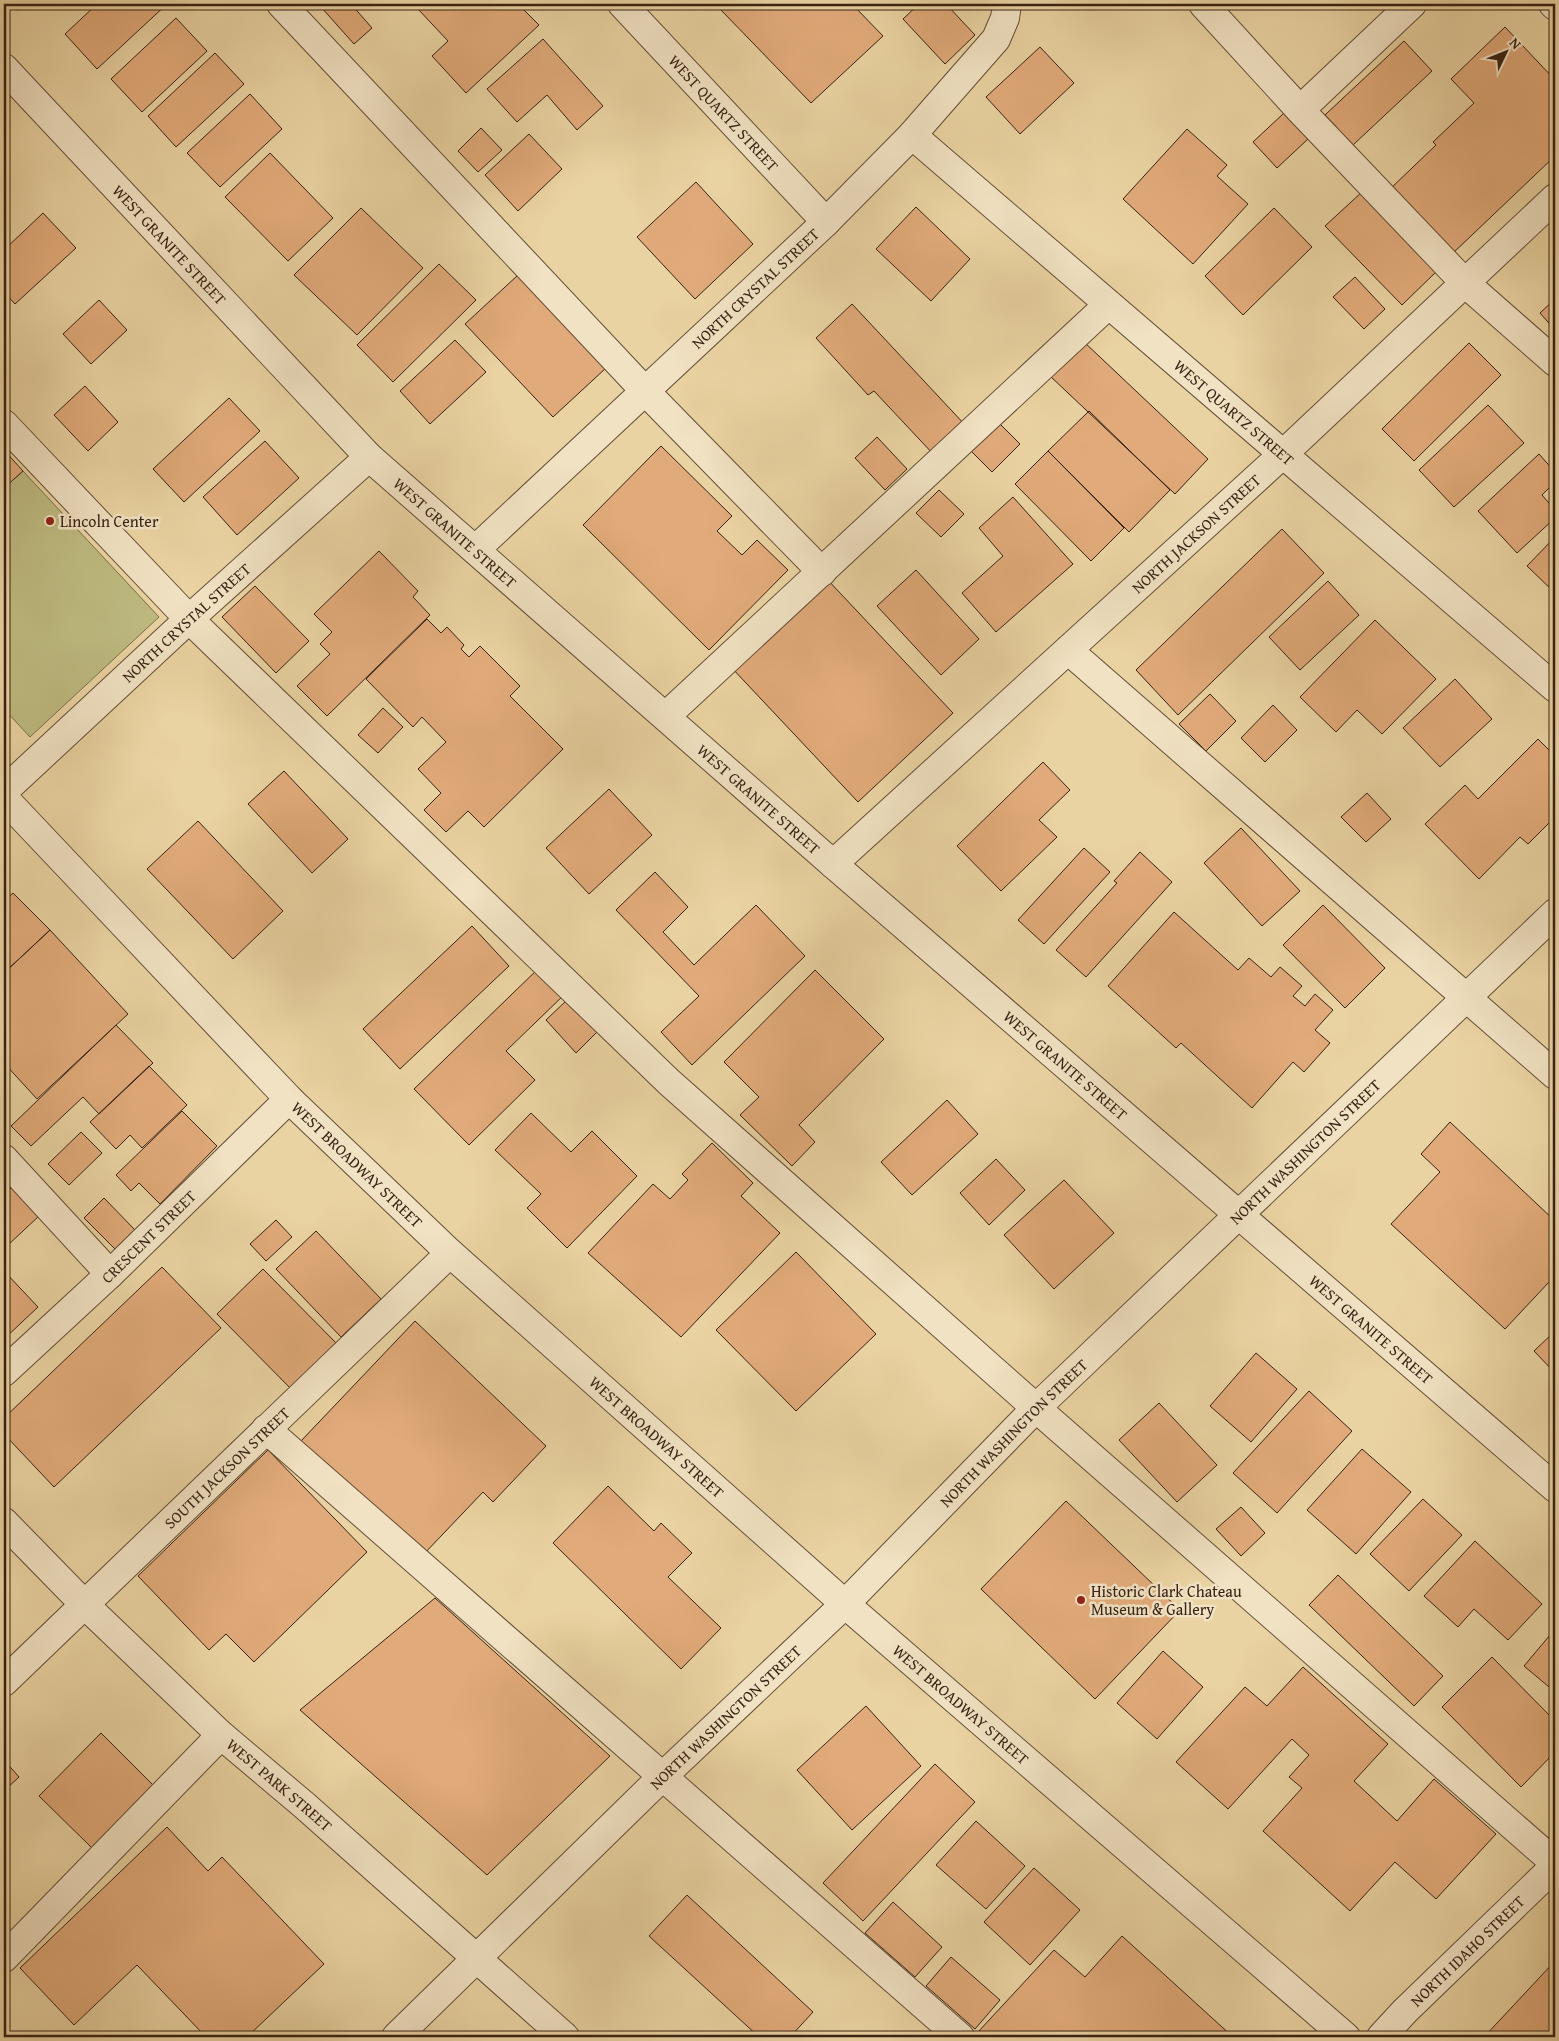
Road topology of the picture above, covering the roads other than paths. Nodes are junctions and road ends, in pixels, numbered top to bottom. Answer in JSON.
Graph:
{"nodes":[{"id":1,"x":281,"y":4,"type":"edge"},
{"id":2,"x":622,"y":4,"type":"edge"},
{"id":3,"x":1007,"y":4,"type":"edge"},
{"id":4,"x":1203,"y":4,"type":"edge"},
{"id":5,"x":1412,"y":4,"type":"edge"},
{"id":6,"x":4,"y":68,"type":"edge"},
{"id":7,"x":1300,"y":110,"type":"junction"},
{"id":8,"x":912,"y":135,"type":"junction"},
{"id":9,"x":1555,"y":198,"type":"edge"},
{"id":10,"x":826,"y":222,"type":"junction"},
{"id":11,"x":1465,"y":283,"type":"junction"},
{"id":12,"x":1108,"y":305,"type":"junction"},
{"id":13,"x":1555,"y":362,"type":"edge"},
{"id":14,"x":645,"y":391,"type":"junction"},
{"id":15,"x":4,"y":424,"type":"edge"},
{"id":16,"x":1282,"y":455,"type":"junction"},
{"id":17,"x":369,"y":457,"type":"junction"},
{"id":18,"x":476,"y":549,"type":"junction"},
{"id":19,"x":822,"y":572,"type":"junction"},
{"id":20,"x":189,"y":619,"type":"junction"},
{"id":21,"x":1068,"y":650,"type":"junction"},
{"id":22,"x":1555,"y":688,"type":"edge"},
{"id":23,"x":666,"y":716,"type":"junction"},
{"id":24,"x":4,"y":791,"type":"edge"},
{"id":25,"x":4,"y":798,"type":"edge"},
{"id":26,"x":833,"y":864,"type":"junction"},
{"id":27,"x":1555,"y":913,"type":"edge"},
{"id":28,"x":1465,"y":999,"type":"junction"},
{"id":29,"x":1555,"y":1076,"type":"edge"},
{"id":30,"x":289,"y":1099,"type":"junction"},
{"id":31,"x":4,"y":1159,"type":"edge"},
{"id":32,"x":1239,"y":1215,"type":"junction"},
{"id":33,"x":450,"y":1253,"type":"junction"},
{"id":34,"x":110,"y":1274,"type":"junction"},
{"id":35,"x":4,"y":1372,"type":"edge"},
{"id":36,"x":1036,"y":1408,"type":"junction"},
{"id":37,"x":266,"y":1429,"type":"junction"},
{"id":38,"x":1555,"y":1488,"type":"edge"},
{"id":39,"x":4,"y":1522,"type":"edge"},
{"id":40,"x":845,"y":1604,"type":"junction"},
{"id":41,"x":85,"y":1605,"type":"junction"},
{"id":42,"x":4,"y":1682,"type":"edge"},
{"id":43,"x":221,"y":1735,"type":"junction"},
{"id":44,"x":662,"y":1777,"type":"junction"},
{"id":45,"x":1555,"y":1864,"type":"edge"},
{"id":46,"x":4,"y":1958,"type":"edge"},
{"id":47,"x":475,"y":1958,"type":"junction"},
{"id":48,"x":396,"y":2037,"type":"edge"},
{"id":49,"x":565,"y":2037,"type":"edge"},
{"id":50,"x":960,"y":2037,"type":"edge"},
{"id":51,"x":1346,"y":2037,"type":"edge"},
{"id":52,"x":1381,"y":2037,"type":"edge"}],
"edges":[{"from":1,"to":14,"type":"street"},
{"from":2,"to":10,"type":"street","name":"WEST QUARTZ STREET"},
{"from":3,"to":8,"type":"street","name":"NORTH CRYSTAL STREET"},
{"from":4,"to":7,"type":"street"},
{"from":5,"to":7,"type":"street"},
{"from":6,"to":17,"type":"street","name":"WEST GRANITE STREET"},
{"from":7,"to":11,"type":"street"},
{"from":8,"to":10,"type":"street","name":"NORTH CRYSTAL STREET"},
{"from":8,"to":12,"type":"street","name":"WEST QUARTZ STREET"},
{"from":9,"to":11,"type":"street","name":"NORTH JACKSON STREET"},
{"from":10,"to":14,"type":"street","name":"NORTH CRYSTAL STREET"},
{"from":11,"to":13,"type":"street"},
{"from":11,"to":16,"type":"street","name":"NORTH JACKSON STREET"},
{"from":12,"to":16,"type":"street","name":"WEST QUARTZ STREET"},
{"from":12,"to":19,"type":"street"},
{"from":14,"to":18,"type":"street","name":"NORTH CRYSTAL STREET"},
{"from":14,"to":19,"type":"street"},
{"from":15,"to":20,"type":"street"},
{"from":16,"to":21,"type":"street","name":"NORTH JACKSON STREET"},
{"from":16,"to":22,"type":"street","name":"WEST QUARTZ STREET"},
{"from":17,"to":18,"type":"street","name":"WEST GRANITE STREET"},
{"from":17,"to":20,"type":"street","name":"NORTH CRYSTAL STREET"},
{"from":18,"to":23,"type":"street","name":"WEST GRANITE STREET"},
{"from":19,"to":23,"type":"street"},
{"from":20,"to":24,"type":"street","name":"NORTH CRYSTAL STREET"},
{"from":20,"to":36,"type":"street"},
{"from":21,"to":26,"type":"street","name":"NORTH JACKSON STREET"},
{"from":21,"to":28,"type":"street"},
{"from":23,"to":26,"type":"street","name":"WEST GRANITE STREET"},
{"from":25,"to":30,"type":"street","name":"WEST BROADWAY STREET"},
{"from":26,"to":32,"type":"street","name":"WEST GRANITE STREET"},
{"from":27,"to":28,"type":"street","name":"NORTH WASHINGTON STREET"},
{"from":28,"to":29,"type":"street"},
{"from":28,"to":32,"type":"street","name":"NORTH WASHINGTON STREET"},
{"from":30,"to":33,"type":"street","name":"WEST BROADWAY STREET"},
{"from":30,"to":34,"type":"street","name":"CRESCENT STREET"},
{"from":31,"to":34,"type":"street"},
{"from":32,"to":36,"type":"street","name":"NORTH WASHINGTON STREET"},
{"from":32,"to":38,"type":"street","name":"WEST GRANITE STREET"},
{"from":33,"to":37,"type":"street","name":"SOUTH JACKSON STREET"},
{"from":33,"to":40,"type":"street","name":"WEST BROADWAY STREET"},
{"from":34,"to":35,"type":"street","name":"CRESCENT STREET"},
{"from":36,"to":40,"type":"street","name":"NORTH WASHINGTON STREET"},
{"from":36,"to":45,"type":"street"},
{"from":37,"to":41,"type":"street","name":"SOUTH JACKSON STREET"},
{"from":37,"to":44,"type":"street"},
{"from":39,"to":41,"type":"street","name":"WEST PARK STREET"},
{"from":40,"to":44,"type":"street","name":"NORTH WASHINGTON STREET"},
{"from":40,"to":51,"type":"street","name":"WEST BROADWAY STREET"},
{"from":41,"to":42,"type":"street","name":"SOUTH JACKSON STREET"},
{"from":41,"to":43,"type":"street","name":"WEST PARK STREET"},
{"from":43,"to":46,"type":"street"},
{"from":43,"to":47,"type":"street","name":"WEST PARK STREET"},
{"from":44,"to":47,"type":"street","name":"NORTH WASHINGTON STREET"},
{"from":44,"to":50,"type":"street"},
{"from":45,"to":52,"type":"street","name":"NORTH IDAHO STREET"},
{"from":47,"to":48,"type":"street","name":"NORTH WASHINGTON STREET"},
{"from":47,"to":49,"type":"street","name":"WEST PARK STREET"}]}
